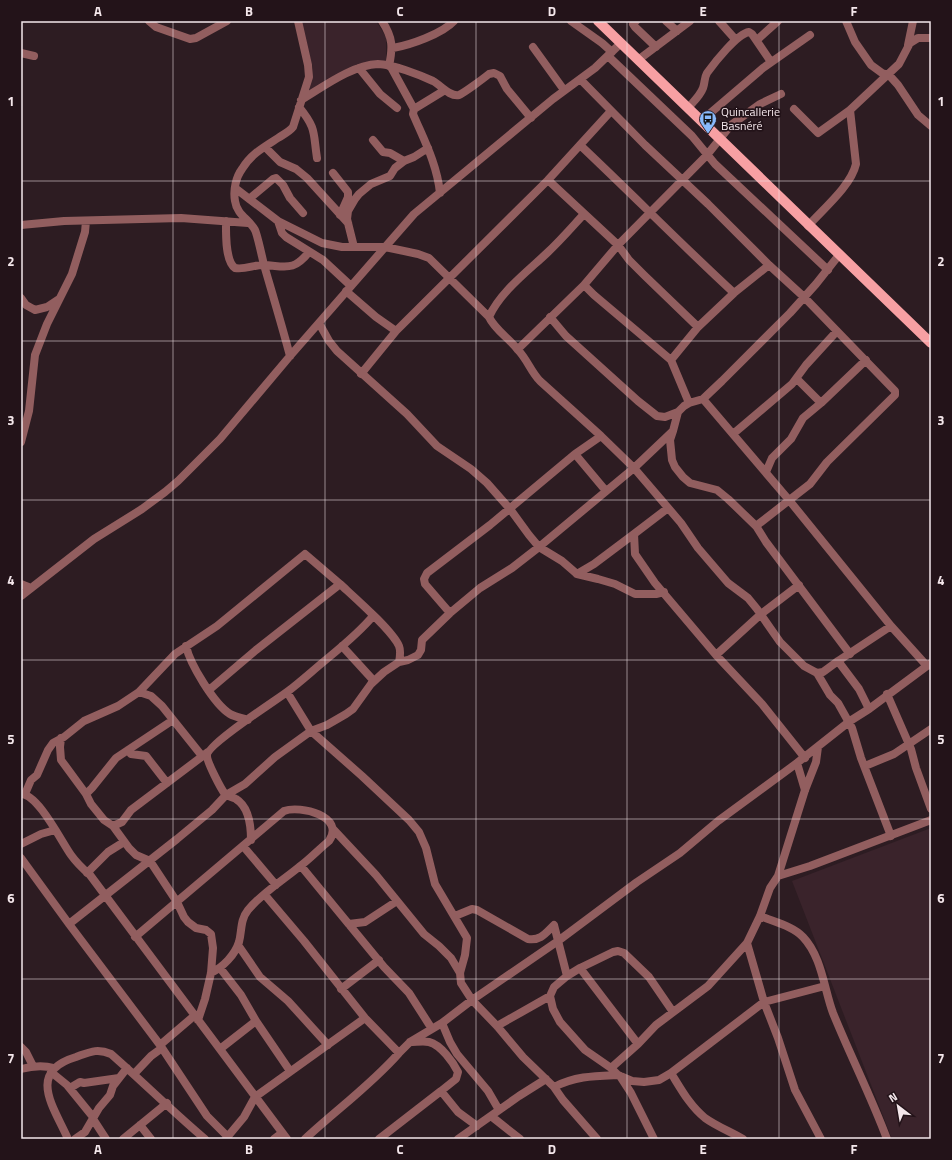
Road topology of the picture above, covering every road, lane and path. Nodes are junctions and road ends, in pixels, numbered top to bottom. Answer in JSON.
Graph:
{"nodes":[{"id":1,"x":149,"y":21,"type":"edge"},
{"id":2,"x":227,"y":21,"type":"edge"},
{"id":3,"x":298,"y":21,"type":"edge"},
{"id":4,"x":382,"y":21,"type":"edge"},
{"id":5,"x":454,"y":21,"type":"edge"},
{"id":6,"x":571,"y":21,"type":"edge"},
{"id":7,"x":598,"y":21,"type":"edge"},
{"id":8,"x":666,"y":21,"type":"edge"},
{"id":9,"x":690,"y":21,"type":"edge"},
{"id":10,"x":719,"y":21,"type":"edge"},
{"id":11,"x":778,"y":21,"type":"edge"},
{"id":12,"x":846,"y":21,"type":"edge"},
{"id":13,"x":913,"y":21,"type":"edge"},
{"id":14,"x":633,"y":22,"type":"edge"},
{"id":15,"x":158,"y":24,"type":"edge"},
{"id":16,"x":677,"y":31,"type":"junction"},
{"id":17,"x":810,"y":35,"type":"dead end"},
{"id":18,"x":931,"y":38,"type":"edge"},
{"id":19,"x":735,"y":39,"type":"junction"},
{"id":20,"x":757,"y":40,"type":"junction"},
{"id":21,"x":621,"y":43,"type":"junction"},
{"id":22,"x":908,"y":44,"type":"junction"},
{"id":23,"x":533,"y":47,"type":"dead end"},
{"id":24,"x":656,"y":47,"type":"junction"},
{"id":25,"x":393,"y":48,"type":"junction"},
{"id":26,"x":21,"y":53,"type":"edge"},
{"id":27,"x":610,"y":54,"type":"junction"},
{"id":28,"x":34,"y":56,"type":"dead end"},
{"id":29,"x":638,"y":60,"type":"junction"},
{"id":30,"x":771,"y":62,"type":"junction"},
{"id":31,"x":390,"y":66,"type":"junction"},
{"id":32,"x":359,"y":68,"type":"junction"},
{"id":33,"x":889,"y":75,"type":"junction"},
{"id":34,"x":580,"y":79,"type":"junction"},
{"id":35,"x":445,"y":90,"type":"junction"},
{"id":36,"x":564,"y":90,"type":"junction"},
{"id":37,"x":781,"y":94,"type":"dead end"},
{"id":38,"x":300,"y":104,"type":"junction"},
{"id":39,"x":397,"y":108,"type":"dead end"},
{"id":40,"x":688,"y":108,"type":"junction"},
{"id":41,"x":414,"y":109,"type":"junction"},
{"id":42,"x":794,"y":109,"type":"dead end"},
{"id":43,"x":850,"y":110,"type":"junction"},
{"id":44,"x":611,"y":111,"type":"junction"},
{"id":45,"x":531,"y":118,"type":"junction"},
{"id":46,"x":702,"y":121,"type":"junction"},
{"id":47,"x":931,"y":126,"type":"edge"},
{"id":48,"x":720,"y":138,"type":"junction"},
{"id":49,"x":373,"y":140,"type":"dead end"},
{"id":50,"x":580,"y":145,"type":"junction"},
{"id":51,"x":265,"y":147,"type":"junction"},
{"id":52,"x":428,"y":148,"type":"junction"},
{"id":53,"x":707,"y":155,"type":"junction"},
{"id":54,"x":317,"y":158,"type":"dead end"},
{"id":55,"x":404,"y":161,"type":"junction"},
{"id":56,"x":333,"y":173,"type":"dead end"},
{"id":57,"x":548,"y":180,"type":"junction"},
{"id":58,"x":683,"y":181,"type":"junction"},
{"id":59,"x":235,"y":188,"type":"junction"},
{"id":60,"x":440,"y":193,"type":"junction"},
{"id":61,"x":249,"y":199,"type":"junction"},
{"id":62,"x":651,"y":212,"type":"junction"},
{"id":63,"x":303,"y":213,"type":"dead end"},
{"id":64,"x":340,"y":214,"type":"junction"},
{"id":65,"x":584,"y":214,"type":"junction"},
{"id":66,"x":86,"y":221,"type":"junction"},
{"id":67,"x":226,"y":221,"type":"junction"},
{"id":68,"x":278,"y":221,"type":"junction"},
{"id":69,"x":248,"y":223,"type":"junction"},
{"id":70,"x":348,"y":223,"type":"junction"},
{"id":71,"x":21,"y":225,"type":"edge"},
{"id":72,"x":808,"y":226,"type":"junction"},
{"id":73,"x":618,"y":245,"type":"junction"},
{"id":74,"x":354,"y":247,"type":"junction"},
{"id":75,"x":385,"y":247,"type":"junction"},
{"id":76,"x":309,"y":252,"type":"junction"},
{"id":77,"x":839,"y":255,"type":"junction"},
{"id":78,"x":264,"y":265,"type":"junction"},
{"id":79,"x":769,"y":265,"type":"junction"},
{"id":80,"x":828,"y":270,"type":"junction"},
{"id":81,"x":450,"y":278,"type":"junction"},
{"id":82,"x":584,"y":284,"type":"junction"},
{"id":83,"x":349,"y":289,"type":"junction"},
{"id":84,"x":734,"y":293,"type":"junction"},
{"id":85,"x":804,"y":297,"type":"junction"},
{"id":86,"x":21,"y":298,"type":"edge"},
{"id":87,"x":60,"y":298,"type":"junction"},
{"id":88,"x":489,"y":317,"type":"junction"},
{"id":89,"x":550,"y":318,"type":"junction"},
{"id":90,"x":319,"y":323,"type":"junction"},
{"id":91,"x":698,"y":327,"type":"junction"},
{"id":92,"x":837,"y":331,"type":"junction"},
{"id":93,"x":396,"y":332,"type":"junction"},
{"id":94,"x":931,"y":343,"type":"edge"},
{"id":95,"x":518,"y":349,"type":"junction"},
{"id":96,"x":290,"y":356,"type":"junction"},
{"id":97,"x":672,"y":360,"type":"junction"},
{"id":98,"x":866,"y":360,"type":"junction"},
{"id":99,"x":361,"y":374,"type":"junction"},
{"id":100,"x":797,"y":379,"type":"junction"},
{"id":101,"x":703,"y":399,"type":"junction"},
{"id":102,"x":689,"y":403,"type":"junction"},
{"id":103,"x":822,"y":403,"type":"junction"},
{"id":104,"x":678,"y":412,"type":"junction"},
{"id":105,"x":673,"y":430,"type":"junction"},
{"id":106,"x":733,"y":434,"type":"junction"},
{"id":107,"x":601,"y":436,"type":"junction"},
{"id":108,"x":21,"y":442,"type":"edge"},
{"id":109,"x":575,"y":454,"type":"junction"},
{"id":110,"x":634,"y":468,"type":"junction"},
{"id":111,"x":766,"y":472,"type":"junction"},
{"id":112,"x":606,"y":492,"type":"junction"},
{"id":113,"x":789,"y":500,"type":"junction"},
{"id":114,"x":668,"y":508,"type":"junction"},
{"id":115,"x":510,"y":509,"type":"junction"},
{"id":116,"x":756,"y":526,"type":"junction"},
{"id":117,"x":634,"y":534,"type":"junction"},
{"id":118,"x":539,"y":547,"type":"junction"},
{"id":119,"x":577,"y":574,"type":"junction"},
{"id":120,"x":21,"y":584,"type":"edge"},
{"id":121,"x":340,"y":584,"type":"junction"},
{"id":122,"x":799,"y":585,"type":"junction"},
{"id":123,"x":31,"y":588,"type":"junction"},
{"id":124,"x":664,"y":592,"type":"junction"},
{"id":125,"x":21,"y":596,"type":"edge"},
{"id":126,"x":450,"y":613,"type":"junction"},
{"id":127,"x":761,"y":614,"type":"junction"},
{"id":128,"x":373,"y":616,"type":"junction"},
{"id":129,"x":891,"y":626,"type":"junction"},
{"id":130,"x":186,"y":646,"type":"junction"},
{"id":131,"x":342,"y":646,"type":"junction"},
{"id":132,"x":850,"y":654,"type":"junction"},
{"id":133,"x":716,"y":655,"type":"junction"},
{"id":134,"x":838,"y":661,"type":"junction"},
{"id":135,"x":399,"y":662,"type":"junction"},
{"id":136,"x":929,"y":664,"type":"edge"},
{"id":137,"x":817,"y":673,"type":"junction"},
{"id":138,"x":374,"y":681,"type":"junction"},
{"id":139,"x":209,"y":690,"type":"junction"},
{"id":140,"x":139,"y":692,"type":"junction"},
{"id":141,"x":287,"y":692,"type":"junction"},
{"id":142,"x":887,"y":694,"type":"junction"},
{"id":143,"x":869,"y":709,"type":"junction"},
{"id":144,"x":173,"y":720,"type":"junction"},
{"id":145,"x":248,"y":720,"type":"junction"},
{"id":146,"x":850,"y":721,"type":"junction"},
{"id":147,"x":931,"y":729,"type":"edge"},
{"id":148,"x":311,"y":731,"type":"junction"},
{"id":149,"x":61,"y":738,"type":"junction"},
{"id":150,"x":909,"y":744,"type":"junction"},
{"id":151,"x":818,"y":748,"type":"junction"},
{"id":152,"x":128,"y":750,"type":"junction"},
{"id":153,"x":205,"y":754,"type":"junction"},
{"id":154,"x":805,"y":758,"type":"junction"},
{"id":155,"x":797,"y":763,"type":"junction"},
{"id":156,"x":865,"y":766,"type":"junction"},
{"id":157,"x":167,"y":783,"type":"junction"},
{"id":158,"x":805,"y":790,"type":"junction"},
{"id":159,"x":23,"y":794,"type":"edge"},
{"id":160,"x":86,"y":794,"type":"junction"},
{"id":161,"x":226,"y":795,"type":"junction"},
{"id":162,"x":931,"y":809,"type":"edge"},
{"id":163,"x":931,"y":820,"type":"edge"},
{"id":164,"x":113,"y":826,"type":"junction"},
{"id":165,"x":333,"y":829,"type":"junction"},
{"id":166,"x":55,"y":830,"type":"junction"},
{"id":167,"x":891,"y":836,"type":"junction"},
{"id":168,"x":251,"y":840,"type":"junction"},
{"id":169,"x":124,"y":842,"type":"junction"},
{"id":170,"x":21,"y":844,"type":"edge"},
{"id":171,"x":243,"y":846,"type":"junction"},
{"id":172,"x":21,"y":858,"type":"edge"},
{"id":173,"x":150,"y":861,"type":"junction"},
{"id":174,"x":301,"y":866,"type":"junction"},
{"id":175,"x":87,"y":872,"type":"junction"},
{"id":176,"x":778,"y":876,"type":"junction"},
{"id":177,"x":276,"y":885,"type":"junction"},
{"id":178,"x":265,"y":894,"type":"junction"},
{"id":179,"x":105,"y":897,"type":"junction"},
{"id":180,"x":397,"y":901,"type":"junction"},
{"id":181,"x":177,"y":902,"type":"junction"},
{"id":182,"x":455,"y":916,"type":"junction"},
{"id":183,"x":760,"y":916,"type":"junction"},
{"id":184,"x":69,"y":924,"type":"junction"},
{"id":185,"x":349,"y":924,"type":"junction"},
{"id":186,"x":135,"y":937,"type":"junction"},
{"id":187,"x":558,"y":941,"type":"junction"},
{"id":188,"x":747,"y":943,"type":"junction"},
{"id":189,"x":238,"y":945,"type":"junction"},
{"id":190,"x":379,"y":960,"type":"junction"},
{"id":191,"x":220,"y":968,"type":"junction"},
{"id":192,"x":580,"y":968,"type":"junction"},
{"id":193,"x":211,"y":973,"type":"junction"},
{"id":194,"x":460,"y":973,"type":"junction"},
{"id":195,"x":567,"y":976,"type":"junction"},
{"id":196,"x":824,"y":986,"type":"junction"},
{"id":197,"x":341,"y":989,"type":"junction"},
{"id":198,"x":550,"y":996,"type":"junction"},
{"id":199,"x":472,"y":1000,"type":"junction"},
{"id":200,"x":764,"y":1002,"type":"junction"},
{"id":201,"x":673,"y":1012,"type":"junction"},
{"id":202,"x":196,"y":1018,"type":"junction"},
{"id":203,"x":365,"y":1018,"type":"junction"},
{"id":204,"x":256,"y":1022,"type":"junction"},
{"id":205,"x":442,"y":1023,"type":"junction"},
{"id":206,"x":497,"y":1026,"type":"junction"},
{"id":207,"x":432,"y":1029,"type":"junction"},
{"id":208,"x":410,"y":1042,"type":"junction"},
{"id":209,"x":638,"y":1044,"type":"junction"},
{"id":210,"x":328,"y":1045,"type":"junction"},
{"id":211,"x":161,"y":1046,"type":"junction"},
{"id":212,"x":21,"y":1047,"type":"edge"},
{"id":213,"x":220,"y":1049,"type":"junction"},
{"id":214,"x":399,"y":1053,"type":"junction"},
{"id":215,"x":33,"y":1066,"type":"junction"},
{"id":216,"x":21,"y":1068,"type":"edge"},
{"id":217,"x":127,"y":1068,"type":"junction"},
{"id":218,"x":611,"y":1068,"type":"junction"},
{"id":219,"x":53,"y":1070,"type":"junction"},
{"id":220,"x":290,"y":1071,"type":"junction"},
{"id":221,"x":671,"y":1073,"type":"junction"},
{"id":222,"x":134,"y":1074,"type":"junction"},
{"id":223,"x":619,"y":1076,"type":"junction"},
{"id":224,"x":119,"y":1078,"type":"junction"},
{"id":225,"x":546,"y":1079,"type":"junction"},
{"id":226,"x":554,"y":1087,"type":"junction"},
{"id":227,"x":70,"y":1088,"type":"junction"},
{"id":228,"x":441,"y":1091,"type":"junction"},
{"id":229,"x":255,"y":1097,"type":"junction"},
{"id":230,"x":167,"y":1103,"type":"junction"},
{"id":231,"x":499,"y":1110,"type":"junction"},
{"id":232,"x":491,"y":1116,"type":"junction"},
{"id":233,"x":93,"y":1118,"type":"junction"},
{"id":234,"x":140,"y":1125,"type":"junction"},
{"id":235,"x":477,"y":1126,"type":"junction"},
{"id":236,"x":284,"y":1136,"type":"edge"},
{"id":237,"x":227,"y":1138,"type":"edge"},
{"id":238,"x":68,"y":1139,"type":"edge"},
{"id":239,"x":75,"y":1139,"type":"edge"},
{"id":240,"x":106,"y":1139,"type":"edge"},
{"id":241,"x":123,"y":1139,"type":"edge"},
{"id":242,"x":151,"y":1139,"type":"edge"},
{"id":243,"x":205,"y":1139,"type":"edge"},
{"id":244,"x":274,"y":1139,"type":"edge"},
{"id":245,"x":306,"y":1139,"type":"edge"},
{"id":246,"x":379,"y":1139,"type":"edge"},
{"id":247,"x":458,"y":1139,"type":"edge"},
{"id":248,"x":520,"y":1139,"type":"edge"},
{"id":249,"x":597,"y":1139,"type":"edge"},
{"id":250,"x":654,"y":1139,"type":"edge"},
{"id":251,"x":742,"y":1139,"type":"edge"},
{"id":252,"x":821,"y":1139,"type":"edge"},
{"id":253,"x":887,"y":1139,"type":"edge"}],
"edges":[{"from":1,"to":15,"type":"street"},
{"from":2,"to":15,"type":"street"},
{"from":3,"to":38,"type":"street"},
{"from":4,"to":25,"type":"street"},
{"from":5,"to":25,"type":"street"},
{"from":6,"to":27,"type":"street"},
{"from":7,"to":21,"type":"main road"},
{"from":8,"to":16,"type":"street"},
{"from":9,"to":16,"type":"street"},
{"from":10,"to":19,"type":"street"},
{"from":11,"to":20,"type":"street"},
{"from":12,"to":33,"type":"street"},
{"from":13,"to":22,"type":"street"},
{"from":14,"to":24,"type":"street"},
{"from":16,"to":24,"type":"street"},
{"from":17,"to":30,"type":"street"},
{"from":18,"to":22,"type":"street"},
{"from":19,"to":20,"type":"street"},
{"from":19,"to":40,"type":"street"},
{"from":20,"to":30,"type":"street"},
{"from":21,"to":27,"type":"street"},
{"from":21,"to":29,"type":"main road"},
{"from":22,"to":33,"type":"street"},
{"from":23,"to":36,"type":"street"},
{"from":24,"to":29,"type":"street"},
{"from":25,"to":31,"type":"street"},
{"from":26,"to":28,"type":"street"},
{"from":27,"to":34,"type":"street"},
{"from":27,"to":53,"type":"street"},
{"from":29,"to":40,"type":"main road"},
{"from":30,"to":46,"type":"street"},
{"from":31,"to":32,"type":"street"},
{"from":31,"to":35,"type":"street"},
{"from":31,"to":41,"type":"street"},
{"from":32,"to":38,"type":"street"},
{"from":32,"to":39,"type":"street"},
{"from":33,"to":43,"type":"street"},
{"from":33,"to":47,"type":"street"},
{"from":34,"to":36,"type":"street"},
{"from":34,"to":44,"type":"street"},
{"from":35,"to":41,"type":"street"},
{"from":35,"to":45,"type":"street"},
{"from":36,"to":45,"type":"street"},
{"from":37,"to":48,"type":"street"},
{"from":38,"to":51,"type":"street"},
{"from":38,"to":54,"type":"street"},
{"from":40,"to":46,"type":"main road"},
{"from":41,"to":52,"type":"street"},
{"from":42,"to":43,"type":"street"},
{"from":43,"to":72,"type":"street"},
{"from":44,"to":50,"type":"street"},
{"from":44,"to":58,"type":"street"},
{"from":45,"to":60,"type":"street"},
{"from":46,"to":48,"type":"main road"},
{"from":48,"to":53,"type":"street"},
{"from":48,"to":72,"type":"main road"},
{"from":49,"to":55,"type":"street"},
{"from":50,"to":57,"type":"street"},
{"from":50,"to":62,"type":"street"},
{"from":51,"to":59,"type":"street"},
{"from":51,"to":64,"type":"street"},
{"from":52,"to":55,"type":"street"},
{"from":52,"to":60,"type":"street"},
{"from":53,"to":58,"type":"street"},
{"from":53,"to":80,"type":"street"},
{"from":55,"to":70,"type":"street"},
{"from":56,"to":64,"type":"street"},
{"from":57,"to":65,"type":"street"},
{"from":57,"to":81,"type":"street"},
{"from":58,"to":62,"type":"street"},
{"from":58,"to":79,"type":"street"},
{"from":59,"to":61,"type":"street"},
{"from":59,"to":69,"type":"street"},
{"from":60,"to":75,"type":"street"},
{"from":61,"to":63,"type":"street"},
{"from":61,"to":68,"type":"street"},
{"from":62,"to":73,"type":"street"},
{"from":62,"to":84,"type":"street"},
{"from":64,"to":70,"type":"street"},
{"from":65,"to":73,"type":"street"},
{"from":65,"to":88,"type":"street"},
{"from":66,"to":67,"type":"street"},
{"from":66,"to":71,"type":"street"},
{"from":66,"to":87,"type":"street"},
{"from":67,"to":69,"type":"street"},
{"from":67,"to":78,"type":"street"},
{"from":68,"to":74,"type":"street"},
{"from":68,"to":76,"type":"street"},
{"from":69,"to":78,"type":"street"},
{"from":70,"to":74,"type":"street"},
{"from":72,"to":77,"type":"main road"},
{"from":73,"to":82,"type":"street"},
{"from":73,"to":91,"type":"street"},
{"from":74,"to":75,"type":"street"},
{"from":75,"to":81,"type":"street"},
{"from":75,"to":83,"type":"street"},
{"from":76,"to":78,"type":"street"},
{"from":76,"to":83,"type":"street"},
{"from":77,"to":80,"type":"street"},
{"from":77,"to":94,"type":"main road"},
{"from":78,"to":96,"type":"street"},
{"from":79,"to":84,"type":"street"},
{"from":79,"to":85,"type":"street"},
{"from":80,"to":85,"type":"street"},
{"from":81,"to":88,"type":"street"},
{"from":81,"to":93,"type":"street"},
{"from":82,"to":89,"type":"street"},
{"from":82,"to":97,"type":"street"},
{"from":83,"to":90,"type":"street"},
{"from":83,"to":93,"type":"street"},
{"from":84,"to":91,"type":"street"},
{"from":85,"to":92,"type":"street"},
{"from":85,"to":101,"type":"street"},
{"from":86,"to":87,"type":"street"},
{"from":87,"to":108,"type":"street"},
{"from":88,"to":95,"type":"street"},
{"from":89,"to":95,"type":"street"},
{"from":89,"to":104,"type":"street"},
{"from":90,"to":96,"type":"street"},
{"from":90,"to":99,"type":"street"},
{"from":91,"to":97,"type":"street"},
{"from":92,"to":98,"type":"street"},
{"from":92,"to":100,"type":"street"},
{"from":93,"to":99,"type":"street"},
{"from":95,"to":107,"type":"street"},
{"from":96,"to":123,"type":"street"},
{"from":97,"to":102,"type":"street"},
{"from":98,"to":103,"type":"street"},
{"from":98,"to":113,"type":"street"},
{"from":99,"to":115,"type":"street"},
{"from":100,"to":103,"type":"street"},
{"from":100,"to":106,"type":"street"},
{"from":101,"to":102,"type":"street"},
{"from":101,"to":106,"type":"street"},
{"from":102,"to":104,"type":"street"},
{"from":103,"to":111,"type":"street"},
{"from":104,"to":105,"type":"street"},
{"from":105,"to":110,"type":"street"},
{"from":105,"to":116,"type":"street"},
{"from":106,"to":111,"type":"street"},
{"from":107,"to":109,"type":"street"},
{"from":107,"to":110,"type":"street"},
{"from":109,"to":112,"type":"street"},
{"from":109,"to":115,"type":"street"},
{"from":110,"to":112,"type":"street"},
{"from":110,"to":114,"type":"street"},
{"from":111,"to":113,"type":"street"},
{"from":112,"to":118,"type":"street"},
{"from":113,"to":116,"type":"street"},
{"from":113,"to":129,"type":"street"},
{"from":114,"to":117,"type":"street"},
{"from":114,"to":127,"type":"street"},
{"from":115,"to":118,"type":"street"},
{"from":115,"to":126,"type":"street"},
{"from":116,"to":122,"type":"street"},
{"from":117,"to":119,"type":"street"},
{"from":117,"to":124,"type":"street"},
{"from":118,"to":119,"type":"street"},
{"from":118,"to":126,"type":"street"},
{"from":119,"to":124,"type":"street"},
{"from":120,"to":123,"type":"street"},
{"from":121,"to":128,"type":"street"},
{"from":121,"to":130,"type":"street"},
{"from":121,"to":139,"type":"street"},
{"from":122,"to":127,"type":"street"},
{"from":122,"to":132,"type":"street"},
{"from":123,"to":125,"type":"street"},
{"from":124,"to":133,"type":"street"},
{"from":126,"to":135,"type":"street"},
{"from":127,"to":133,"type":"street"},
{"from":127,"to":137,"type":"street"},
{"from":128,"to":131,"type":"street"},
{"from":128,"to":135,"type":"street"},
{"from":129,"to":132,"type":"street"},
{"from":129,"to":136,"type":"street"},
{"from":130,"to":139,"type":"street"},
{"from":130,"to":140,"type":"street"},
{"from":131,"to":138,"type":"street"},
{"from":131,"to":141,"type":"street"},
{"from":132,"to":134,"type":"street"},
{"from":133,"to":154,"type":"street"},
{"from":134,"to":137,"type":"street"},
{"from":134,"to":143,"type":"street"},
{"from":135,"to":138,"type":"street"},
{"from":136,"to":142,"type":"street"},
{"from":137,"to":146,"type":"street"},
{"from":138,"to":148,"type":"street"},
{"from":139,"to":145,"type":"street"},
{"from":140,"to":144,"type":"street"},
{"from":140,"to":149,"type":"street"},
{"from":141,"to":145,"type":"street"},
{"from":141,"to":148,"type":"street"},
{"from":142,"to":143,"type":"street"},
{"from":142,"to":150,"type":"street"},
{"from":143,"to":146,"type":"street"},
{"from":144,"to":152,"type":"street"},
{"from":144,"to":153,"type":"street"},
{"from":145,"to":153,"type":"street"},
{"from":146,"to":151,"type":"street"},
{"from":146,"to":156,"type":"street"},
{"from":147,"to":150,"type":"street"},
{"from":148,"to":161,"type":"street"},
{"from":148,"to":182,"type":"street"},
{"from":149,"to":159,"type":"street"},
{"from":149,"to":160,"type":"street"},
{"from":150,"to":156,"type":"street"},
{"from":150,"to":162,"type":"street"},
{"from":151,"to":154,"type":"street"},
{"from":151,"to":158,"type":"street"},
{"from":152,"to":157,"type":"street"},
{"from":152,"to":160,"type":"street"},
{"from":153,"to":157,"type":"street"},
{"from":153,"to":161,"type":"street"},
{"from":154,"to":155,"type":"street"},
{"from":155,"to":158,"type":"street"},
{"from":155,"to":187,"type":"street"},
{"from":156,"to":167,"type":"street"},
{"from":157,"to":164,"type":"street"},
{"from":158,"to":176,"type":"street"},
{"from":159,"to":166,"type":"street"},
{"from":160,"to":164,"type":"street"},
{"from":161,"to":168,"type":"street"},
{"from":161,"to":173,"type":"street"},
{"from":163,"to":167,"type":"street"},
{"from":164,"to":169,"type":"street"},
{"from":165,"to":168,"type":"street"},
{"from":165,"to":174,"type":"street"},
{"from":165,"to":180,"type":"street"},
{"from":166,"to":170,"type":"street"},
{"from":166,"to":175,"type":"street"},
{"from":167,"to":176,"type":"street"},
{"from":168,"to":171,"type":"street"},
{"from":169,"to":173,"type":"street"},
{"from":169,"to":175,"type":"street"},
{"from":171,"to":177,"type":"street"},
{"from":171,"to":181,"type":"street"},
{"from":172,"to":184,"type":"street"},
{"from":173,"to":179,"type":"street"},
{"from":173,"to":181,"type":"street"},
{"from":174,"to":177,"type":"street"},
{"from":174,"to":185,"type":"street"},
{"from":175,"to":179,"type":"street"},
{"from":176,"to":183,"type":"street"},
{"from":177,"to":178,"type":"street"},
{"from":178,"to":189,"type":"street"},
{"from":178,"to":197,"type":"street"},
{"from":179,"to":184,"type":"street"},
{"from":179,"to":186,"type":"street"},
{"from":180,"to":185,"type":"street"},
{"from":180,"to":194,"type":"street"},
{"from":181,"to":186,"type":"street"},
{"from":181,"to":193,"type":"street"},
{"from":182,"to":187,"type":"street"},
{"from":182,"to":194,"type":"street"},
{"from":183,"to":188,"type":"street"},
{"from":183,"to":196,"type":"street"},
{"from":184,"to":211,"type":"street"},
{"from":185,"to":190,"type":"street"},
{"from":186,"to":202,"type":"street"},
{"from":187,"to":195,"type":"street"},
{"from":187,"to":199,"type":"street"},
{"from":188,"to":200,"type":"street"},
{"from":188,"to":201,"type":"street"},
{"from":189,"to":191,"type":"street"},
{"from":189,"to":210,"type":"street"},
{"from":190,"to":197,"type":"street"},
{"from":190,"to":207,"type":"street"},
{"from":191,"to":193,"type":"street"},
{"from":191,"to":204,"type":"street"},
{"from":192,"to":195,"type":"street"},
{"from":192,"to":201,"type":"street"},
{"from":192,"to":209,"type":"street"},
{"from":193,"to":202,"type":"street"},
{"from":194,"to":199,"type":"street"},
{"from":195,"to":198,"type":"street"},
{"from":196,"to":200,"type":"street"},
{"from":196,"to":253,"type":"street"},
{"from":197,"to":203,"type":"street"},
{"from":198,"to":206,"type":"street"},
{"from":198,"to":218,"type":"street"},
{"from":199,"to":205,"type":"street"},
{"from":199,"to":206,"type":"street"},
{"from":200,"to":221,"type":"street"},
{"from":200,"to":252,"type":"street"},
{"from":201,"to":209,"type":"street"},
{"from":202,"to":211,"type":"street"},
{"from":202,"to":213,"type":"street"},
{"from":203,"to":210,"type":"street"},
{"from":203,"to":214,"type":"street"},
{"from":204,"to":213,"type":"street"},
{"from":204,"to":220,"type":"street"},
{"from":205,"to":207,"type":"street"},
{"from":205,"to":231,"type":"street"},
{"from":206,"to":225,"type":"street"},
{"from":207,"to":208,"type":"street"},
{"from":208,"to":214,"type":"street"},
{"from":208,"to":228,"type":"street"},
{"from":209,"to":218,"type":"street"},
{"from":210,"to":220,"type":"street"},
{"from":211,"to":222,"type":"street"},
{"from":211,"to":237,"type":"street"},
{"from":212,"to":215,"type":"street"},
{"from":213,"to":229,"type":"street"},
{"from":214,"to":245,"type":"street"},
{"from":215,"to":216,"type":"street"},
{"from":215,"to":219,"type":"street"},
{"from":217,"to":219,"type":"street"},
{"from":217,"to":222,"type":"street"},
{"from":217,"to":224,"type":"street"},
{"from":218,"to":223,"type":"street"},
{"from":219,"to":227,"type":"street"},
{"from":219,"to":238,"type":"street"},
{"from":220,"to":229,"type":"street"},
{"from":221,"to":223,"type":"street"},
{"from":221,"to":251,"type":"street"},
{"from":222,"to":230,"type":"street"},
{"from":223,"to":226,"type":"street"},
{"from":223,"to":250,"type":"street"},
{"from":224,"to":227,"type":"street"},
{"from":224,"to":233,"type":"street"},
{"from":225,"to":226,"type":"street"},
{"from":225,"to":231,"type":"street"},
{"from":226,"to":249,"type":"street"},
{"from":227,"to":233,"type":"street"},
{"from":228,"to":235,"type":"street"},
{"from":228,"to":246,"type":"street"},
{"from":229,"to":236,"type":"street"},
{"from":229,"to":237,"type":"street"},
{"from":230,"to":234,"type":"street"},
{"from":230,"to":243,"type":"street"},
{"from":231,"to":232,"type":"street"},
{"from":232,"to":235,"type":"street"},
{"from":232,"to":248,"type":"street"},
{"from":233,"to":239,"type":"street"},
{"from":233,"to":240,"type":"street"},
{"from":234,"to":241,"type":"street"},
{"from":234,"to":242,"type":"street"},
{"from":235,"to":247,"type":"street"},
{"from":236,"to":244,"type":"street"}]}
